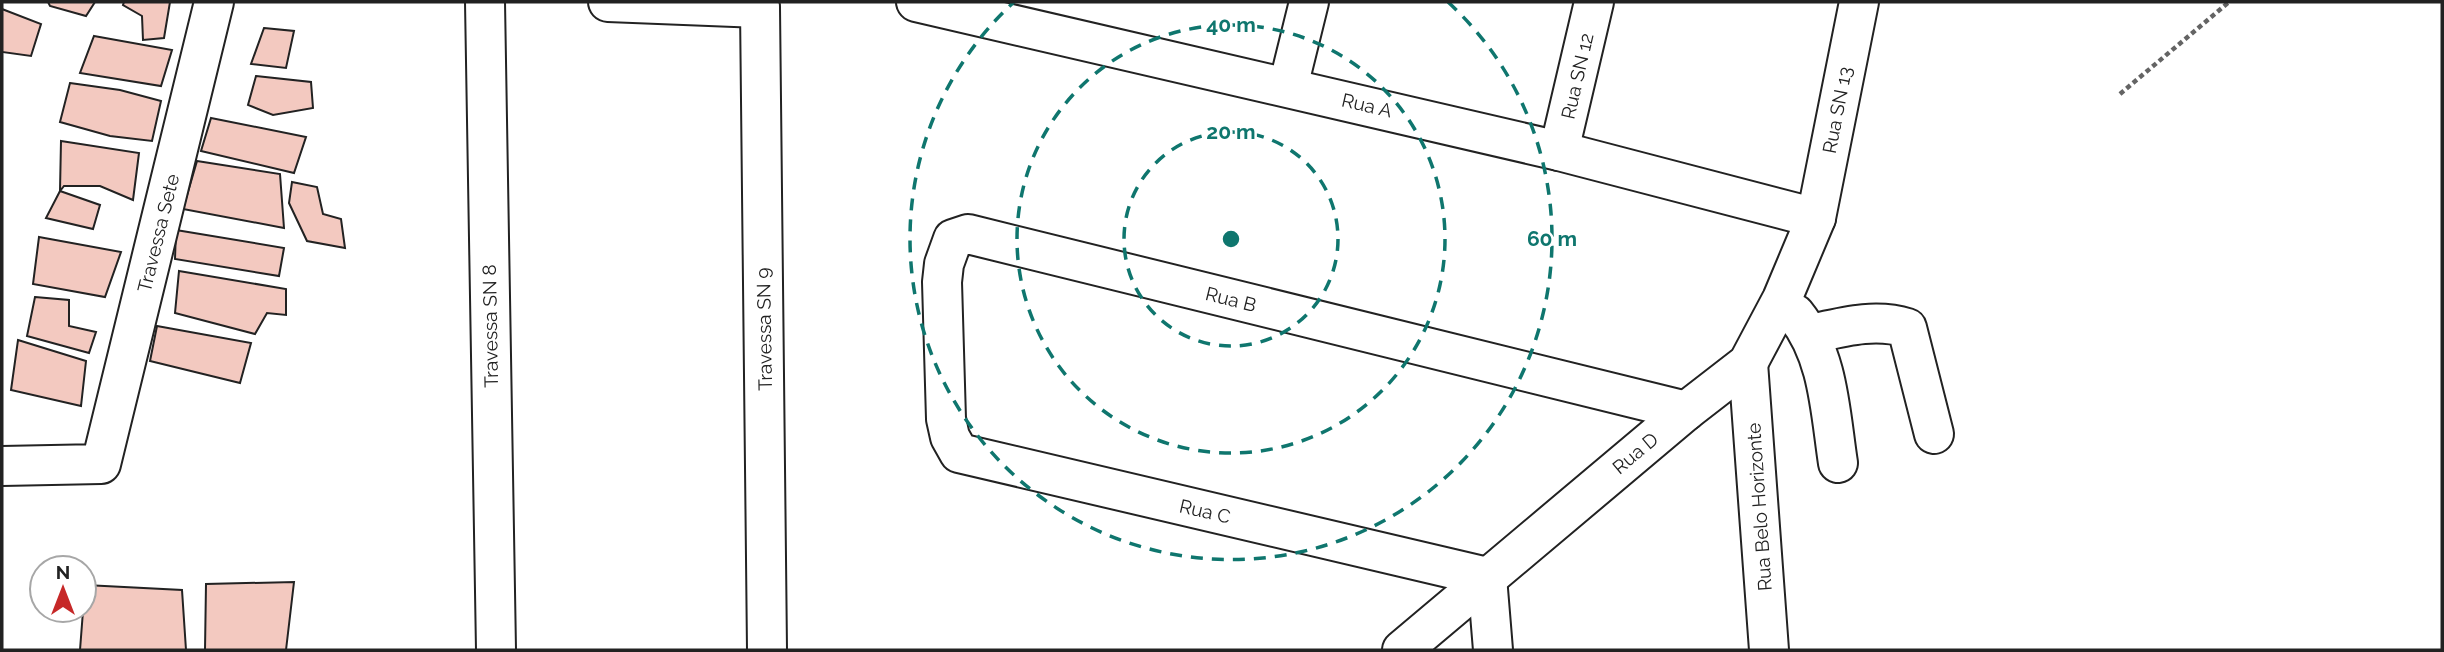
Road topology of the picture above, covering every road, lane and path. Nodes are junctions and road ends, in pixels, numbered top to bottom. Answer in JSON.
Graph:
{"nodes":[{"id":1,"x":214,"y":2,"type":"edge"},
{"id":2,"x":485,"y":2,"type":"edge"},
{"id":3,"x":608,"y":2,"type":"edge"},
{"id":4,"x":916,"y":2,"type":"edge"},
{"id":5,"x":1309,"y":2,"type":"edge"},
{"id":6,"x":1594,"y":2,"type":"edge"},
{"id":7,"x":1859,"y":2,"type":"edge"},
{"id":8,"x":2230,"y":2,"type":"edge"},
{"id":9,"x":764,"y":5,"type":"edge"},
{"id":10,"x":1040,"y":17,"type":"edge"},
{"id":11,"x":1289,"y":87,"type":"junction"},
{"id":12,"x":2120,"y":94,"type":"dead end"},
{"id":13,"x":1559,"y":151,"type":"junction"},
{"id":14,"x":1816,"y":218,"type":"junction"},
{"id":15,"x":1782,"y":299,"type":"junction"},
{"id":16,"x":1811,"y":334,"type":"junction"},
{"id":17,"x":1748,"y":363,"type":"junction"},
{"id":18,"x":1686,"y":411,"type":"junction"},
{"id":19,"x":946,"y":419,"type":"joint"},
{"id":20,"x":1934,"y":434,"type":"dead end"},
{"id":21,"x":1838,"y":463,"type":"dead end"},
{"id":22,"x":2,"y":466,"type":"edge"},
{"id":23,"x":1487,"y":576,"type":"junction"},
{"id":24,"x":496,"y":650,"type":"edge"},
{"id":25,"x":767,"y":650,"type":"edge"},
{"id":26,"x":1402,"y":650,"type":"edge"},
{"id":27,"x":1493,"y":650,"type":"edge"},
{"id":28,"x":1769,"y":650,"type":"edge"}],
"edges":[{"from":1,"to":22,"type":"street","name":"Travessa Sete"},
{"from":2,"to":24,"type":"street","name":"Travessa SN 8"},
{"from":3,"to":9,"type":"street"},
{"from":4,"to":10,"type":"street","name":"Rua A"},
{"from":5,"to":11,"type":"street"},
{"from":6,"to":13,"type":"street","name":"Rua SN 12"},
{"from":7,"to":14,"type":"street","name":"Rua SN 13"},
{"from":8,"to":12,"type":"path"},
{"from":9,"to":25,"type":"street","name":"Travessa SN 9"},
{"from":10,"to":11,"type":"street","name":"Rua A"},
{"from":11,"to":13,"type":"street","name":"Rua A"},
{"from":13,"to":14,"type":"street","name":"Rua A"},
{"from":14,"to":15,"type":"street","name":"Rua D"},
{"from":15,"to":16,"type":"street"},
{"from":15,"to":17,"type":"street","name":"Rua D"},
{"from":16,"to":20,"type":"street"},
{"from":16,"to":21,"type":"street"},
{"from":17,"to":18,"type":"street","name":"Rua D"},
{"from":17,"to":28,"type":"street","name":"Rua Belo Horizonte"},
{"from":18,"to":19,"type":"street","name":"Rua B"},
{"from":18,"to":23,"type":"street","name":"Rua D"},
{"from":19,"to":23,"type":"street","name":"Rua C"},
{"from":23,"to":26,"type":"street","name":"Rua D"},
{"from":23,"to":27,"type":"street"}]}
